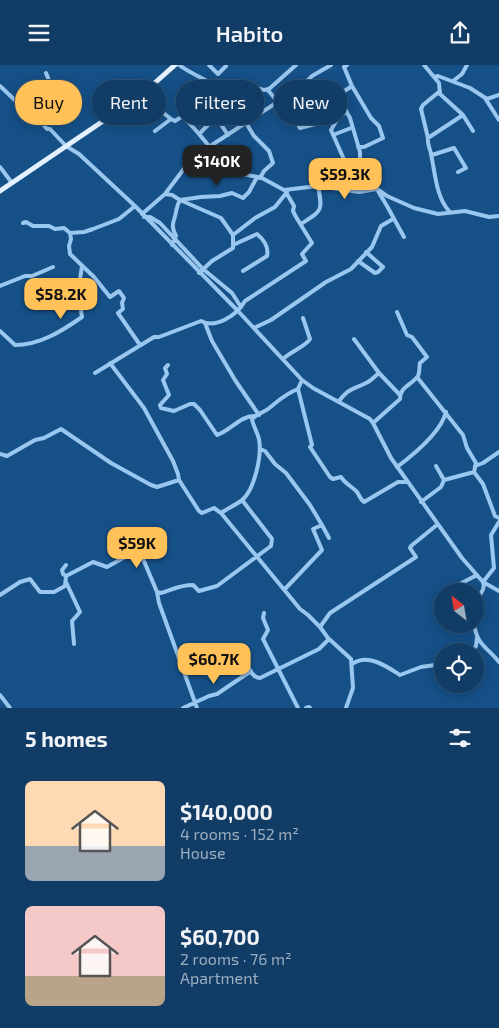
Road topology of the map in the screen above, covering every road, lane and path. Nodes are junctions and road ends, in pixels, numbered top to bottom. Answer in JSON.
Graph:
{"nodes":[{"id":1,"x":177,"y":65,"type":"edge"},
{"id":2,"x":209,"y":65,"type":"edge"},
{"id":3,"x":296,"y":65,"type":"edge"},
{"id":4,"x":331,"y":65,"type":"edge"},
{"id":5,"x":424,"y":65,"type":"edge"},
{"id":6,"x":467,"y":65,"type":"edge"},
{"id":7,"x":226,"y":66,"type":"edge"},
{"id":8,"x":343,"y":66,"type":"edge"},
{"id":9,"x":46,"y":73,"type":"dead end"},
{"id":10,"x":434,"y":77,"type":"junction"},
{"id":11,"x":49,"y":80,"type":"edge"},
{"id":12,"x":159,"y":80,"type":"edge"},
{"id":13,"x":202,"y":80,"type":"edge"},
{"id":14,"x":308,"y":80,"type":"edge"},
{"id":15,"x":454,"y":81,"type":"junction"},
{"id":16,"x":0,"y":85,"type":"edge"},
{"id":17,"x":352,"y":86,"type":"junction"},
{"id":18,"x":267,"y":89,"type":"junction"},
{"id":19,"x":347,"y":89,"type":"edge"},
{"id":20,"x":264,"y":90,"type":"edge"},
{"id":21,"x":440,"y":91,"type":"junction"},
{"id":22,"x":499,"y":95,"type":"edge"},
{"id":23,"x":274,"y":98,"type":"edge"},
{"id":24,"x":485,"y":98,"type":"junction"},
{"id":25,"x":15,"y":100,"type":"edge"},
{"id":26,"x":347,"y":114,"type":"edge"},
{"id":27,"x":166,"y":115,"type":"edge"},
{"id":28,"x":463,"y":115,"type":"junction"},
{"id":29,"x":171,"y":119,"type":"junction"},
{"id":30,"x":499,"y":120,"type":"edge"},
{"id":31,"x":44,"y":125,"type":"edge"},
{"id":32,"x":97,"y":125,"type":"edge"},
{"id":33,"x":208,"y":125,"type":"edge"},
{"id":34,"x":221,"y":125,"type":"edge"},
{"id":35,"x":243,"y":125,"type":"edge"},
{"id":36,"x":247,"y":125,"type":"edge"},
{"id":37,"x":298,"y":125,"type":"edge"},
{"id":38,"x":312,"y":125,"type":"edge"},
{"id":39,"x":329,"y":125,"type":"edge"},
{"id":40,"x":335,"y":125,"type":"edge"},
{"id":41,"x":352,"y":128,"type":"junction"},
{"id":42,"x":155,"y":131,"type":"dead end"},
{"id":43,"x":473,"y":131,"type":"dead end"},
{"id":44,"x":332,"y":132,"type":"junction"},
{"id":45,"x":199,"y":134,"type":"junction"},
{"id":46,"x":228,"y":135,"type":"junction"},
{"id":47,"x":428,"y":139,"type":"junction"},
{"id":48,"x":66,"y":146,"type":"junction"},
{"id":49,"x":209,"y":146,"type":"junction"},
{"id":50,"x":358,"y":147,"type":"junction"},
{"id":51,"x":432,"y":155,"type":"junction"},
{"id":52,"x":195,"y":156,"type":"junction"},
{"id":53,"x":0,"y":167,"type":"edge"},
{"id":54,"x":458,"y":172,"type":"dead end"},
{"id":55,"x":259,"y":177,"type":"junction"},
{"id":56,"x":12,"y":183,"type":"junction"},
{"id":57,"x":318,"y":186,"type":"junction"},
{"id":58,"x":377,"y":189,"type":"junction"},
{"id":59,"x":0,"y":191,"type":"edge"},
{"id":60,"x":287,"y":192,"type":"junction"},
{"id":61,"x":359,"y":192,"type":"junction"},
{"id":62,"x":165,"y":194,"type":"junction"},
{"id":63,"x":180,"y":200,"type":"junction"},
{"id":64,"x":135,"y":206,"type":"junction"},
{"id":65,"x":449,"y":211,"type":"junction"},
{"id":66,"x":143,"y":215,"type":"junction"},
{"id":67,"x":499,"y":217,"type":"edge"},
{"id":68,"x":394,"y":219,"type":"junction"},
{"id":69,"x":23,"y":223,"type":"dead end"},
{"id":70,"x":301,"y":224,"type":"junction"},
{"id":71,"x":70,"y":233,"type":"junction"},
{"id":72,"x":233,"y":235,"type":"junction"},
{"id":73,"x":404,"y":237,"type":"dead end"},
{"id":74,"x":175,"y":239,"type":"junction"},
{"id":75,"x":172,"y":245,"type":"junction"},
{"id":76,"x":233,"y":245,"type":"junction"},
{"id":77,"x":366,"y":252,"type":"junction"},
{"id":78,"x":358,"y":261,"type":"junction"},
{"id":79,"x":82,"y":266,"type":"junction"},
{"id":80,"x":53,"y":267,"type":"dead end"},
{"id":81,"x":201,"y":271,"type":"junction"},
{"id":82,"x":243,"y":271,"type":"dead end"},
{"id":83,"x":0,"y":286,"type":"edge"},
{"id":84,"x":242,"y":307,"type":"junction"},
{"id":85,"x":238,"y":311,"type":"junction"},
{"id":86,"x":396,"y":312,"type":"dead end"},
{"id":87,"x":303,"y":318,"type":"dead end"},
{"id":88,"x":205,"y":323,"type":"junction"},
{"id":89,"x":254,"y":329,"type":"junction"},
{"id":90,"x":0,"y":331,"type":"edge"},
{"id":91,"x":354,"y":339,"type":"dead end"},
{"id":92,"x":140,"y":345,"type":"junction"},
{"id":93,"x":284,"y":359,"type":"junction"},
{"id":94,"x":110,"y":363,"type":"junction"},
{"id":95,"x":168,"y":365,"type":"dead end"},
{"id":96,"x":95,"y":373,"type":"dead end"},
{"id":97,"x":379,"y":373,"type":"junction"},
{"id":98,"x":417,"y":377,"type":"junction"},
{"id":99,"x":302,"y":380,"type":"junction"},
{"id":100,"x":298,"y":389,"type":"junction"},
{"id":101,"x":400,"y":395,"type":"junction"},
{"id":102,"x":339,"y":401,"type":"junction"},
{"id":103,"x":446,"y":412,"type":"junction"},
{"id":104,"x":256,"y":415,"type":"junction"},
{"id":105,"x":374,"y":423,"type":"junction"},
{"id":106,"x":260,"y":449,"type":"junction"},
{"id":107,"x":499,"y":452,"type":"edge"},
{"id":108,"x":0,"y":453,"type":"edge"},
{"id":109,"x":436,"y":466,"type":"dead end"},
{"id":110,"x":475,"y":466,"type":"junction"},
{"id":111,"x":398,"y":467,"type":"junction"},
{"id":112,"x":474,"y":472,"type":"junction"},
{"id":113,"x":444,"y":479,"type":"junction"},
{"id":114,"x":179,"y":480,"type":"junction"},
{"id":115,"x":408,"y":482,"type":"junction"},
{"id":116,"x":242,"y":500,"type":"junction"},
{"id":117,"x":421,"y":502,"type":"junction"},
{"id":118,"x":220,"y":513,"type":"junction"},
{"id":119,"x":499,"y":517,"type":"edge"},
{"id":120,"x":499,"y":522,"type":"edge"},
{"id":121,"x":438,"y":524,"type":"junction"},
{"id":122,"x":322,"y":525,"type":"junction"},
{"id":123,"x":329,"y":539,"type":"dead end"},
{"id":124,"x":256,"y":557,"type":"junction"},
{"id":125,"x":66,"y":565,"type":"dead end"},
{"id":126,"x":477,"y":575,"type":"junction"},
{"id":127,"x":66,"y":576,"type":"junction"},
{"id":128,"x":66,"y":582,"type":"junction"},
{"id":129,"x":483,"y":582,"type":"junction"},
{"id":130,"x":462,"y":583,"type":"edge"},
{"id":131,"x":285,"y":589,"type":"junction"},
{"id":132,"x":499,"y":591,"type":"edge"},
{"id":133,"x":157,"y":592,"type":"junction"},
{"id":134,"x":0,"y":595,"type":"edge"},
{"id":135,"x":264,"y":613,"type":"dead end"},
{"id":136,"x":320,"y":627,"type":"junction"},
{"id":137,"x":476,"y":633,"type":"edge"},
{"id":138,"x":477,"y":637,"type":"junction"},
{"id":139,"x":329,"y":639,"type":"junction"},
{"id":140,"x":476,"y":643,"type":"edge"},
{"id":141,"x":74,"y":644,"type":"dead end"},
{"id":142,"x":499,"y":662,"type":"edge"},
{"id":143,"x":247,"y":664,"type":"dead end"},
{"id":144,"x":352,"y":665,"type":"junction"},
{"id":145,"x":434,"y":665,"type":"edge"},
{"id":146,"x":279,"y":669,"type":"junction"},
{"id":147,"x":251,"y":671,"type":"junction"},
{"id":148,"x":0,"y":695,"type":"edge"},
{"id":149,"x":196,"y":706,"type":"edge"},
{"id":150,"x":10,"y":708,"type":"edge"},
{"id":151,"x":183,"y":708,"type":"edge"},
{"id":152,"x":298,"y":708,"type":"edge"},
{"id":153,"x":346,"y":708,"type":"edge"}],
"edges":[{"from":1,"to":12,"type":"main road"},
{"from":1,"to":13,"type":"street"},
{"from":2,"to":7,"type":"street"},
{"from":3,"to":18,"type":"street"},
{"from":4,"to":14,"type":"street"},
{"from":5,"to":10,"type":"street"},
{"from":6,"to":15,"type":"street"},
{"from":8,"to":17,"type":"street"},
{"from":9,"to":11,"type":"street"},
{"from":10,"to":15,"type":"street"},
{"from":10,"to":21,"type":"street"},
{"from":15,"to":24,"type":"street"},
{"from":16,"to":25,"type":"street"},
{"from":17,"to":19,"type":"street"},
{"from":17,"to":50,"type":"street"},
{"from":18,"to":20,"type":"street"},
{"from":18,"to":23,"type":"street"},
{"from":21,"to":28,"type":"street"},
{"from":21,"to":47,"type":"street"},
{"from":22,"to":24,"type":"street"},
{"from":24,"to":30,"type":"street"},
{"from":26,"to":41,"type":"street"},
{"from":27,"to":29,"type":"street"},
{"from":28,"to":43,"type":"street"},
{"from":28,"to":47,"type":"street"},
{"from":29,"to":42,"type":"street"},
{"from":29,"to":45,"type":"street"},
{"from":31,"to":48,"type":"street"},
{"from":32,"to":48,"type":"main road"},
{"from":33,"to":45,"type":"street"},
{"from":34,"to":46,"type":"street"},
{"from":35,"to":46,"type":"street"},
{"from":36,"to":55,"type":"street"},
{"from":37,"to":38,"type":"street"},
{"from":39,"to":44,"type":"street"},
{"from":40,"to":44,"type":"street"},
{"from":41,"to":44,"type":"street"},
{"from":41,"to":50,"type":"street"},
{"from":44,"to":61,"type":"street"},
{"from":45,"to":49,"type":"street"},
{"from":46,"to":49,"type":"street"},
{"from":47,"to":51,"type":"street"},
{"from":48,"to":56,"type":"main road"},
{"from":48,"to":64,"type":"street"},
{"from":49,"to":52,"type":"street"},
{"from":50,"to":58,"type":"street"},
{"from":51,"to":54,"type":"street"},
{"from":51,"to":65,"type":"street"},
{"from":52,"to":55,"type":"street"},
{"from":52,"to":62,"type":"street"},
{"from":53,"to":56,"type":"street"},
{"from":55,"to":60,"type":"street"},
{"from":55,"to":63,"type":"street"},
{"from":56,"to":59,"type":"main road"},
{"from":57,"to":60,"type":"street"},
{"from":57,"to":61,"type":"street"},
{"from":57,"to":70,"type":"street"},
{"from":58,"to":61,"type":"street"},
{"from":58,"to":65,"type":"street"},
{"from":58,"to":68,"type":"street"},
{"from":60,"to":70,"type":"street"},
{"from":60,"to":72,"type":"street"},
{"from":62,"to":63,"type":"street"},
{"from":62,"to":66,"type":"street"},
{"from":63,"to":72,"type":"street"},
{"from":63,"to":74,"type":"street"},
{"from":64,"to":66,"type":"street"},
{"from":64,"to":71,"type":"street"},
{"from":65,"to":67,"type":"street"},
{"from":66,"to":74,"type":"street"},
{"from":66,"to":75,"type":"street"},
{"from":68,"to":73,"type":"street"},
{"from":68,"to":77,"type":"street"},
{"from":69,"to":71,"type":"street"},
{"from":70,"to":84,"type":"street"},
{"from":71,"to":79,"type":"street"},
{"from":72,"to":76,"type":"street"},
{"from":74,"to":75,"type":"street"},
{"from":74,"to":81,"type":"street"},
{"from":75,"to":81,"type":"street"},
{"from":76,"to":81,"type":"street"},
{"from":76,"to":82,"type":"street"},
{"from":77,"to":78,"type":"street"},
{"from":77,"to":78,"type":"street"},
{"from":78,"to":89,"type":"street"},
{"from":79,"to":90,"type":"street"},
{"from":79,"to":92,"type":"street"},
{"from":80,"to":83,"type":"street"},
{"from":81,"to":84,"type":"street"},
{"from":81,"to":85,"type":"street"},
{"from":84,"to":85,"type":"street"},
{"from":85,"to":88,"type":"street"},
{"from":85,"to":89,"type":"street"},
{"from":86,"to":98,"type":"street"},
{"from":87,"to":93,"type":"street"},
{"from":88,"to":92,"type":"street"},
{"from":88,"to":104,"type":"street"},
{"from":89,"to":93,"type":"street"},
{"from":91,"to":97,"type":"street"},
{"from":92,"to":94,"type":"street"},
{"from":93,"to":99,"type":"street"},
{"from":94,"to":96,"type":"street"},
{"from":94,"to":114,"type":"street"},
{"from":95,"to":104,"type":"street"},
{"from":97,"to":101,"type":"street"},
{"from":97,"to":102,"type":"street"},
{"from":98,"to":101,"type":"street"},
{"from":98,"to":103,"type":"street"},
{"from":99,"to":100,"type":"street"},
{"from":99,"to":102,"type":"street"},
{"from":100,"to":104,"type":"street"},
{"from":100,"to":115,"type":"street"},
{"from":101,"to":105,"type":"street"},
{"from":102,"to":105,"type":"street"},
{"from":103,"to":110,"type":"street"},
{"from":103,"to":111,"type":"street"},
{"from":104,"to":106,"type":"street"},
{"from":105,"to":111,"type":"street"},
{"from":106,"to":116,"type":"street"},
{"from":106,"to":122,"type":"street"},
{"from":107,"to":110,"type":"street"},
{"from":108,"to":114,"type":"street"},
{"from":109,"to":113,"type":"street"},
{"from":110,"to":112,"type":"street"},
{"from":111,"to":115,"type":"street"},
{"from":112,"to":113,"type":"street"},
{"from":112,"to":119,"type":"street"},
{"from":113,"to":117,"type":"street"},
{"from":114,"to":118,"type":"street"},
{"from":115,"to":117,"type":"street"},
{"from":116,"to":118,"type":"street"},
{"from":116,"to":124,"type":"street"},
{"from":117,"to":121,"type":"street"},
{"from":118,"to":124,"type":"street"},
{"from":120,"to":129,"type":"street"},
{"from":121,"to":126,"type":"street"},
{"from":121,"to":136,"type":"street"},
{"from":122,"to":123,"type":"street"},
{"from":122,"to":131,"type":"street"},
{"from":124,"to":131,"type":"street"},
{"from":124,"to":133,"type":"street"},
{"from":125,"to":127,"type":"street"},
{"from":126,"to":129,"type":"street"},
{"from":126,"to":130,"type":"street"},
{"from":127,"to":128,"type":"street"},
{"from":127,"to":133,"type":"street"},
{"from":128,"to":134,"type":"street"},
{"from":128,"to":141,"type":"street"},
{"from":129,"to":132,"type":"street"},
{"from":131,"to":136,"type":"street"},
{"from":133,"to":149,"type":"street"},
{"from":135,"to":146,"type":"street"},
{"from":136,"to":139,"type":"street"},
{"from":137,"to":138,"type":"street"},
{"from":138,"to":140,"type":"street"},
{"from":138,"to":142,"type":"street"},
{"from":139,"to":144,"type":"street"},
{"from":139,"to":146,"type":"street"},
{"from":143,"to":147,"type":"street"},
{"from":144,"to":145,"type":"street"},
{"from":144,"to":153,"type":"street"},
{"from":146,"to":147,"type":"street"},
{"from":146,"to":152,"type":"street"},
{"from":147,"to":149,"type":"street"},
{"from":148,"to":150,"type":"street"},
{"from":149,"to":151,"type":"street"}]}
